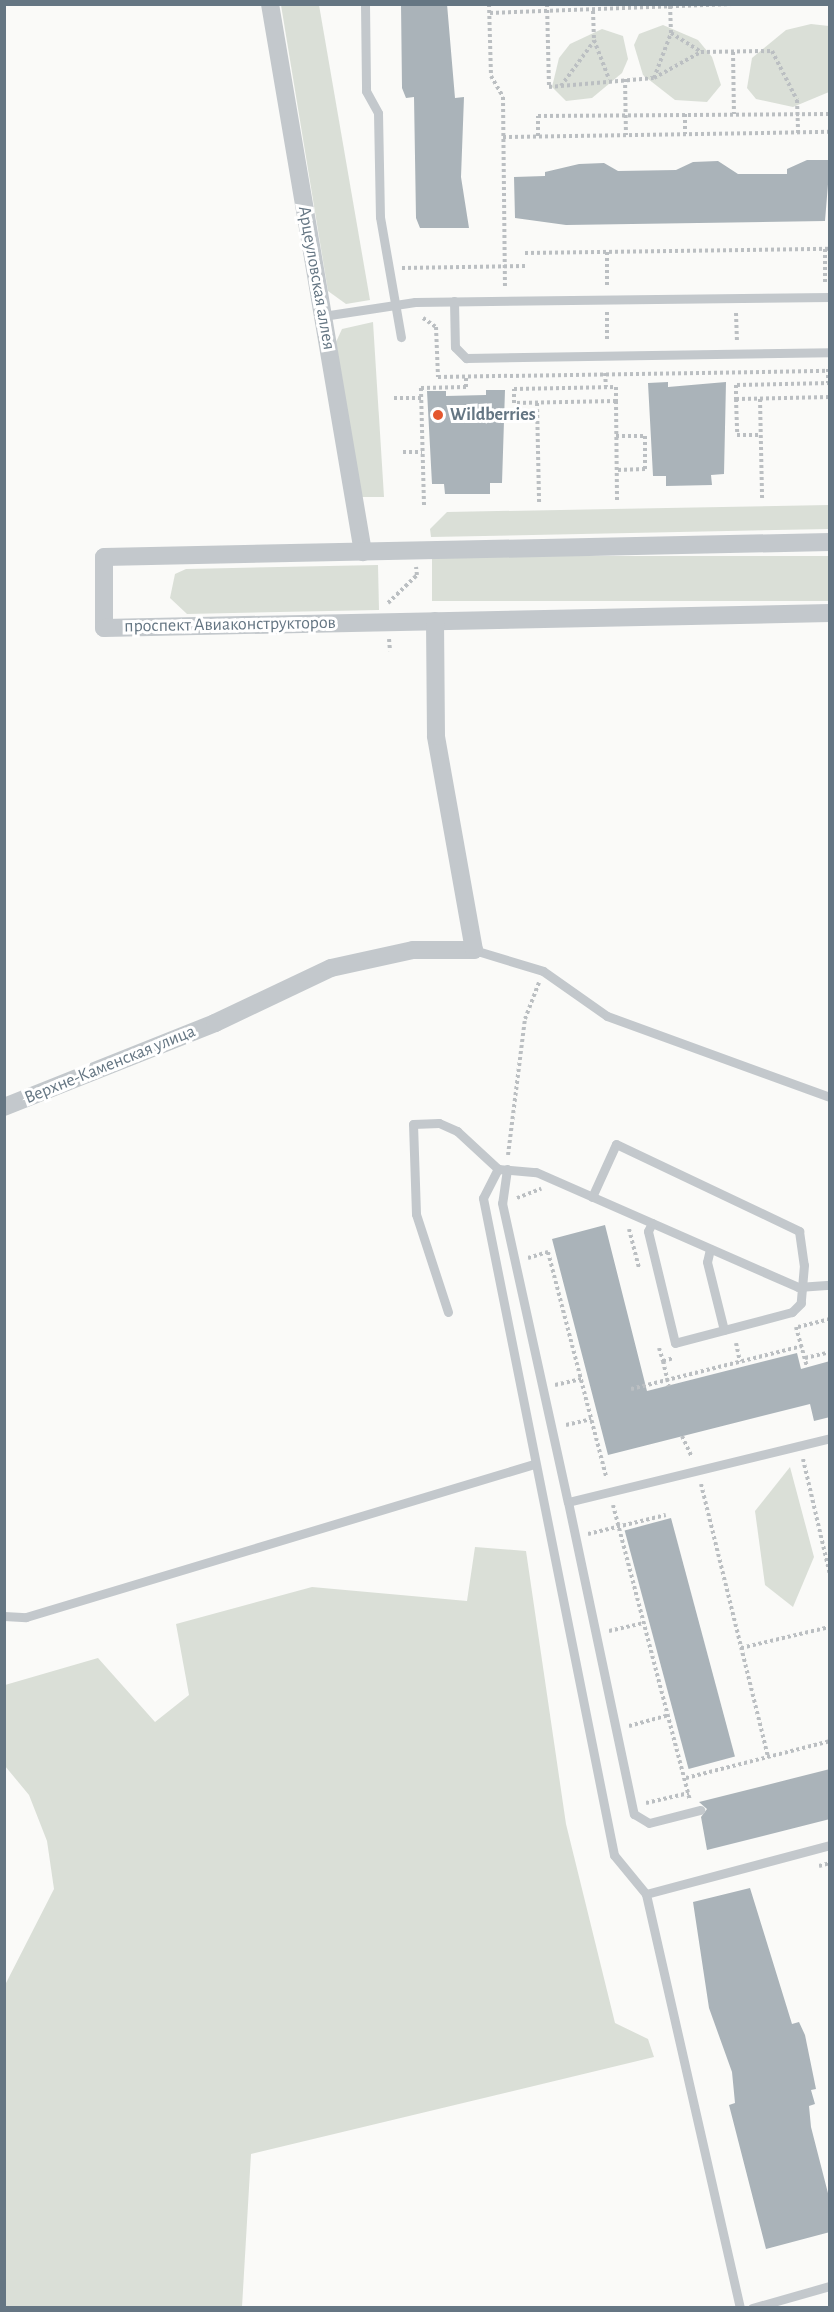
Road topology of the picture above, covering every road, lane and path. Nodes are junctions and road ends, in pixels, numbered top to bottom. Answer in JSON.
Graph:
{"nodes":[{"id":1,"x":270,"y":4,"type":"edge"},
{"id":2,"x":365,"y":4,"type":"edge"},
{"id":3,"x":489,"y":4,"type":"edge"},
{"id":4,"x":548,"y":4,"type":"edge"},
{"id":5,"x":738,"y":4,"type":"edge"},
{"id":6,"x":670,"y":7,"type":"edge"},
{"id":7,"x":592,"y":11,"type":"junction"},
{"id":8,"x":548,"y":12,"type":"junction"},
{"id":9,"x":490,"y":14,"type":"junction"},
{"id":10,"x":671,"y":33,"type":"junction"},
{"id":11,"x":594,"y":40,"type":"junction"},
{"id":12,"x":734,"y":51,"type":"junction"},
{"id":13,"x":701,"y":52,"type":"junction"},
{"id":14,"x":654,"y":78,"type":"junction"},
{"id":15,"x":609,"y":79,"type":"junction"},
{"id":16,"x":625,"y":79,"type":"junction"},
{"id":17,"x":561,"y":87,"type":"junction"},
{"id":18,"x":798,"y":113,"type":"junction"},
{"id":19,"x":685,"y":114,"type":"junction"},
{"id":20,"x":734,"y":114,"type":"junction"},
{"id":21,"x":830,"y":114,"type":"edge"},
{"id":22,"x":625,"y":115,"type":"junction"},
{"id":23,"x":830,"y":132,"type":"edge"},
{"id":24,"x":798,"y":133,"type":"junction"},
{"id":25,"x":685,"y":134,"type":"junction"},
{"id":26,"x":626,"y":135,"type":"junction"},
{"id":27,"x":538,"y":136,"type":"junction"},
{"id":28,"x":503,"y":137,"type":"junction"},
{"id":29,"x":827,"y":249,"type":"edge"},
{"id":30,"x":525,"y":253,"type":"dead end"},
{"id":31,"x":525,"y":266,"type":"dead end"},
{"id":32,"x":505,"y":267,"type":"junction"},
{"id":33,"x":389,"y":269,"type":"junction"},
{"id":34,"x":827,"y":297,"type":"edge"},
{"id":35,"x":736,"y":298,"type":"junction"},
{"id":36,"x":454,"y":301,"type":"junction"},
{"id":37,"x":505,"y":301,"type":"junction"},
{"id":38,"x":395,"y":303,"type":"junction"},
{"id":39,"x":323,"y":316,"type":"junction"},
{"id":40,"x":401,"y":337,"type":"dead end"},
{"id":41,"x":830,"y":352,"type":"edge"},
{"id":42,"x":737,"y":354,"type":"junction"},
{"id":43,"x":466,"y":376,"type":"dead end"},
{"id":44,"x":830,"y":383,"type":"edge"},
{"id":45,"x":830,"y":397,"type":"edge"},
{"id":46,"x":394,"y":398,"type":"dead end"},
{"id":47,"x":421,"y":398,"type":"junction"},
{"id":48,"x":736,"y":399,"type":"junction"},
{"id":49,"x":760,"y":399,"type":"junction"},
{"id":50,"x":616,"y":401,"type":"junction"},
{"id":51,"x":537,"y":403,"type":"junction"},
{"id":52,"x":760,"y":435,"type":"junction"},
{"id":53,"x":616,"y":436,"type":"junction"},
{"id":54,"x":403,"y":452,"type":"dead end"},
{"id":55,"x":422,"y":452,"type":"junction"},
{"id":56,"x":617,"y":470,"type":"junction"},
{"id":57,"x":762,"y":498,"type":"dead end"},
{"id":58,"x":618,"y":501,"type":"dead end"},
{"id":59,"x":539,"y":502,"type":"dead end"},
{"id":60,"x":424,"y":505,"type":"dead end"},
{"id":61,"x":830,"y":542,"type":"edge"},
{"id":62,"x":363,"y":552,"type":"junction"},
{"id":63,"x":416,"y":563,"type":"dead end"},
{"id":64,"x":388,"y":608,"type":"dead end"},
{"id":65,"x":830,"y":613,"type":"edge"},
{"id":66,"x":435,"y":621,"type":"junction"},
{"id":67,"x":474,"y":950,"type":"junction"},
{"id":68,"x":543,"y":972,"type":"junction"},
{"id":69,"x":830,"y":1097,"type":"edge"},
{"id":70,"x":4,"y":1107,"type":"edge"},
{"id":71,"x":503,"y":1169,"type":"junction"},
{"id":72,"x":592,"y":1197,"type":"junction"},
{"id":73,"x":652,"y":1223,"type":"junction"},
{"id":74,"x":710,"y":1249,"type":"junction"},
{"id":75,"x":515,"y":1261,"type":"junction"},
{"id":76,"x":830,"y":1285,"type":"edge"},
{"id":77,"x":798,"y":1287,"type":"junction"},
{"id":78,"x":448,"y":1312,"type":"dead end"},
{"id":79,"x":792,"y":1312,"type":"junction"},
{"id":80,"x":724,"y":1330,"type":"junction"},
{"id":81,"x":736,"y":1343,"type":"dead end"},
{"id":82,"x":802,"y":1346,"type":"junction"},
{"id":83,"x":830,"y":1352,"type":"edge"},
{"id":84,"x":805,"y":1358,"type":"junction"},
{"id":85,"x":663,"y":1361,"type":"dead end"},
{"id":86,"x":740,"y":1362,"type":"junction"},
{"id":87,"x":807,"y":1367,"type":"dead end"},
{"id":88,"x":581,"y":1379,"type":"junction"},
{"id":89,"x":668,"y":1379,"type":"junction"},
{"id":90,"x":669,"y":1386,"type":"dead end"},
{"id":91,"x":543,"y":1388,"type":"junction"},
{"id":92,"x":631,"y":1389,"type":"dead end"},
{"id":93,"x":591,"y":1419,"type":"junction"},
{"id":94,"x":552,"y":1429,"type":"junction"},
{"id":95,"x":682,"y":1436,"type":"dead end"},
{"id":96,"x":830,"y":1438,"type":"edge"},
{"id":97,"x":800,"y":1444,"type":"junction"},
{"id":98,"x":534,"y":1464,"type":"junction"},
{"id":99,"x":698,"y":1470,"type":"junction"},
{"id":100,"x":610,"y":1492,"type":"junction"},
{"id":101,"x":568,"y":1502,"type":"junction"},
{"id":102,"x":666,"y":1515,"type":"dead end"},
{"id":103,"x":618,"y":1527,"type":"junction"},
{"id":104,"x":576,"y":1537,"type":"junction"},
{"id":105,"x":830,"y":1575,"type":"edge"},
{"id":106,"x":4,"y":1616,"type":"edge"},
{"id":107,"x":644,"y":1623,"type":"junction"},
{"id":108,"x":830,"y":1627,"type":"edge"},
{"id":109,"x":596,"y":1635,"type":"junction"},
{"id":110,"x":741,"y":1648,"type":"junction"},
{"id":111,"x":669,"y":1715,"type":"junction"},
{"id":112,"x":615,"y":1729,"type":"junction"},
{"id":113,"x":830,"y":1741,"type":"edge"},
{"id":114,"x":768,"y":1756,"type":"junction"},
{"id":115,"x":686,"y":1778,"type":"junction"},
{"id":116,"x":689,"y":1792,"type":"junction"},
{"id":117,"x":632,"y":1806,"type":"junction"},
{"id":118,"x":697,"y":1811,"type":"joint"},
{"id":119,"x":830,"y":1845,"type":"edge"},
{"id":120,"x":646,"y":1894,"type":"junction"},
{"id":121,"x":830,"y":2286,"type":"edge"},
{"id":122,"x":740,"y":2307,"type":"edge"},
{"id":123,"x":752,"y":2307,"type":"edge"}],
"edges":[{"from":1,"to":39,"type":"street","name":"Арцеуловская аллея"},
{"from":2,"to":33,"type":"lane"},
{"from":3,"to":9,"type":"path"},
{"from":4,"to":8,"type":"path"},
{"from":5,"to":6,"type":"path"},
{"from":6,"to":7,"type":"path"},
{"from":6,"to":10,"type":"path"},
{"from":7,"to":8,"type":"path"},
{"from":7,"to":11,"type":"path"},
{"from":8,"to":9,"type":"path"},
{"from":8,"to":17,"type":"path"},
{"from":9,"to":28,"type":"path"},
{"from":10,"to":13,"type":"path"},
{"from":10,"to":14,"type":"path"},
{"from":11,"to":15,"type":"path"},
{"from":11,"to":17,"type":"path"},
{"from":12,"to":13,"type":"path"},
{"from":12,"to":18,"type":"path"},
{"from":12,"to":20,"type":"path"},
{"from":13,"to":14,"type":"path"},
{"from":14,"to":16,"type":"path"},
{"from":15,"to":16,"type":"path"},
{"from":15,"to":17,"type":"path"},
{"from":16,"to":22,"type":"path"},
{"from":18,"to":20,"type":"path"},
{"from":18,"to":21,"type":"path"},
{"from":18,"to":24,"type":"path"},
{"from":19,"to":20,"type":"path"},
{"from":19,"to":22,"type":"path"},
{"from":19,"to":25,"type":"path"},
{"from":22,"to":26,"type":"path"},
{"from":22,"to":27,"type":"path"},
{"from":23,"to":24,"type":"path"},
{"from":24,"to":25,"type":"path"},
{"from":25,"to":26,"type":"path"},
{"from":26,"to":27,"type":"path"},
{"from":27,"to":28,"type":"path"},
{"from":28,"to":32,"type":"path"},
{"from":29,"to":30,"type":"path"},
{"from":29,"to":34,"type":"path"},
{"from":31,"to":32,"type":"path"},
{"from":32,"to":33,"type":"path"},
{"from":32,"to":37,"type":"path"},
{"from":33,"to":38,"type":"lane"},
{"from":34,"to":35,"type":"lane"},
{"from":35,"to":37,"type":"lane"},
{"from":35,"to":42,"type":"path"},
{"from":36,"to":37,"type":"lane"},
{"from":36,"to":38,"type":"lane"},
{"from":36,"to":42,"type":"lane"},
{"from":38,"to":39,"type":"lane"},
{"from":38,"to":40,"type":"lane"},
{"from":39,"to":62,"type":"street","name":"Арцеуловская аллея"},
{"from":41,"to":42,"type":"lane"},
{"from":43,"to":47,"type":"path"},
{"from":44,"to":48,"type":"path"},
{"from":45,"to":49,"type":"path"},
{"from":46,"to":47,"type":"path"},
{"from":47,"to":55,"type":"path"},
{"from":48,"to":49,"type":"path"},
{"from":48,"to":52,"type":"path"},
{"from":49,"to":52,"type":"path"},
{"from":50,"to":51,"type":"path"},
{"from":50,"to":51,"type":"path"},
{"from":50,"to":53,"type":"path"},
{"from":51,"to":59,"type":"path"},
{"from":52,"to":57,"type":"path"},
{"from":53,"to":56,"type":"path"},
{"from":53,"to":56,"type":"path"},
{"from":54,"to":55,"type":"path"},
{"from":55,"to":60,"type":"path"},
{"from":56,"to":58,"type":"path"},
{"from":61,"to":62,"type":"street","name":"проспект Авиаконструкторов"},
{"from":62,"to":66,"type":"street","name":"проспект Авиаконструкторов"},
{"from":63,"to":64,"type":"path"},
{"from":65,"to":66,"type":"street","name":"проспект Авиаконструкторов"},
{"from":66,"to":67,"type":"street"},
{"from":67,"to":68,"type":"lane"},
{"from":67,"to":70,"type":"street","name":"Верхне-Каменская улица"},
{"from":68,"to":69,"type":"lane"},
{"from":68,"to":71,"type":"path"},
{"from":71,"to":72,"type":"lane"},
{"from":71,"to":75,"type":"lane"},
{"from":71,"to":78,"type":"lane"},
{"from":71,"to":98,"type":"lane"},
{"from":72,"to":73,"type":"lane"},
{"from":72,"to":77,"type":"lane"},
{"from":73,"to":74,"type":"lane"},
{"from":73,"to":80,"type":"lane"},
{"from":74,"to":77,"type":"lane"},
{"from":74,"to":80,"type":"lane"},
{"from":75,"to":88,"type":"path"},
{"from":75,"to":91,"type":"lane"},
{"from":76,"to":77,"type":"lane"},
{"from":77,"to":79,"type":"lane"},
{"from":79,"to":80,"type":"lane"},
{"from":79,"to":82,"type":"path"},
{"from":81,"to":86,"type":"path"},
{"from":82,"to":84,"type":"path"},
{"from":82,"to":86,"type":"path"},
{"from":83,"to":84,"type":"path"},
{"from":84,"to":87,"type":"path"},
{"from":85,"to":89,"type":"path"},
{"from":86,"to":89,"type":"path"},
{"from":88,"to":91,"type":"path"},
{"from":88,"to":93,"type":"path"},
{"from":89,"to":90,"type":"path"},
{"from":89,"to":92,"type":"path"},
{"from":91,"to":94,"type":"lane"},
{"from":93,"to":94,"type":"path"},
{"from":93,"to":100,"type":"path"},
{"from":94,"to":101,"type":"lane"},
{"from":95,"to":99,"type":"path"},
{"from":96,"to":97,"type":"lane"},
{"from":97,"to":99,"type":"lane"},
{"from":97,"to":105,"type":"path"},
{"from":98,"to":106,"type":"lane"},
{"from":98,"to":120,"type":"lane"},
{"from":99,"to":100,"type":"lane"},
{"from":99,"to":110,"type":"path"},
{"from":100,"to":101,"type":"lane"},
{"from":100,"to":103,"type":"path"},
{"from":101,"to":104,"type":"lane"},
{"from":102,"to":103,"type":"path"},
{"from":103,"to":104,"type":"path"},
{"from":103,"to":107,"type":"path"},
{"from":104,"to":109,"type":"lane"},
{"from":107,"to":109,"type":"path"},
{"from":107,"to":111,"type":"path"},
{"from":108,"to":110,"type":"path"},
{"from":109,"to":112,"type":"lane"},
{"from":110,"to":114,"type":"path"},
{"from":111,"to":112,"type":"path"},
{"from":111,"to":115,"type":"path"},
{"from":112,"to":117,"type":"lane"},
{"from":113,"to":114,"type":"path"},
{"from":114,"to":115,"type":"path"},
{"from":115,"to":116,"type":"path"},
{"from":116,"to":117,"type":"path"},
{"from":116,"to":118,"type":"path"},
{"from":117,"to":118,"type":"lane"},
{"from":119,"to":120,"type":"lane"},
{"from":120,"to":122,"type":"lane"},
{"from":121,"to":123,"type":"lane"}]}
